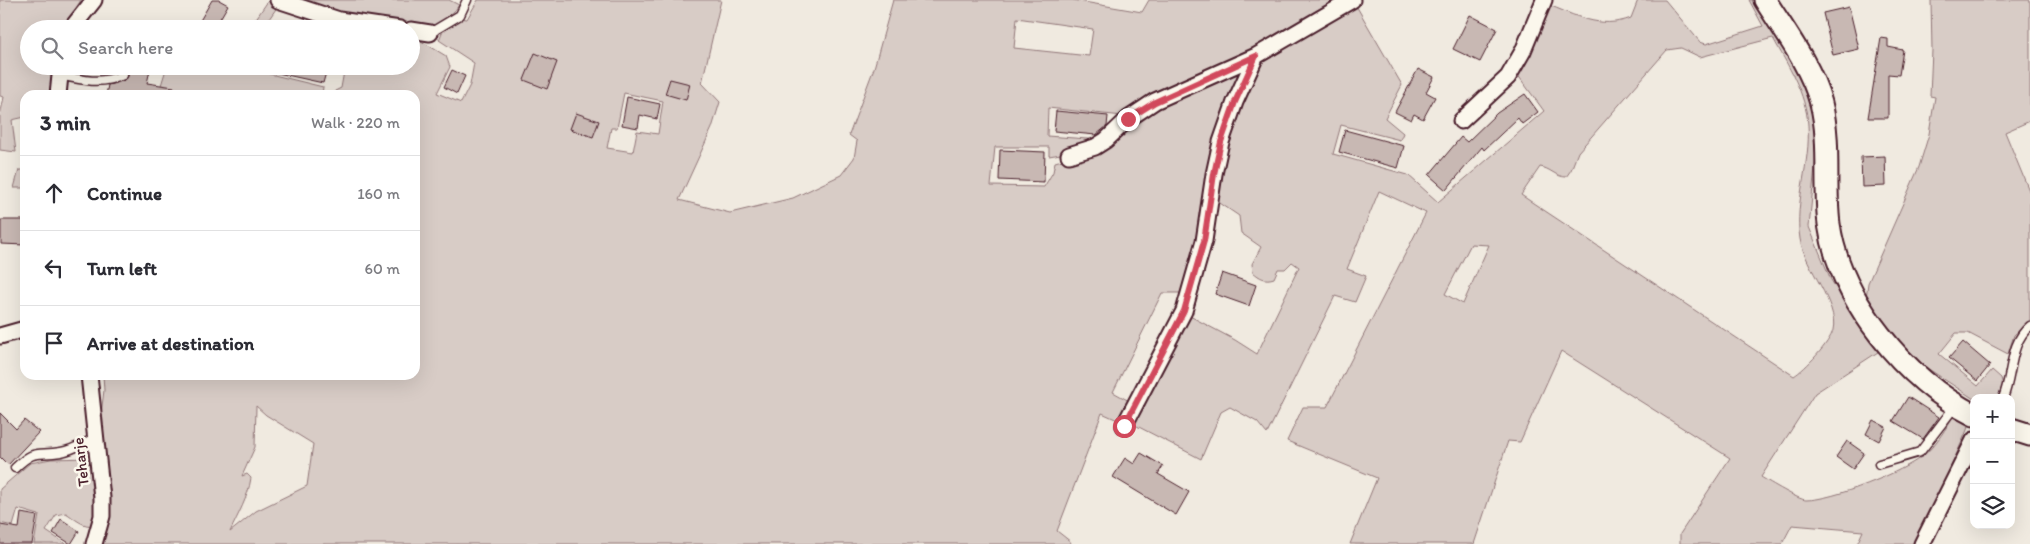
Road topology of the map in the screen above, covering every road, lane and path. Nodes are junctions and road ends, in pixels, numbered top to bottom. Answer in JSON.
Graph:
{"nodes":[{"id":1,"x":94,"y":0,"type":"edge"},
{"id":2,"x":278,"y":0,"type":"edge"},
{"id":3,"x":467,"y":0,"type":"edge"},
{"id":4,"x":1352,"y":0,"type":"edge"},
{"id":5,"x":1544,"y":0,"type":"edge"},
{"id":6,"x":1765,"y":0,"type":"edge"},
{"id":7,"x":78,"y":20,"type":"edge"},
{"id":8,"x":339,"y":20,"type":"edge"},
{"id":9,"x":420,"y":31,"type":"edge"},
{"id":10,"x":430,"y":33,"type":"joint"},
{"id":11,"x":1256,"y":56,"type":"junction"},
{"id":12,"x":60,"y":75,"type":"edge"},
{"id":13,"x":75,"y":75,"type":"edge"},
{"id":14,"x":123,"y":76,"type":"dead end"},
{"id":15,"x":58,"y":90,"type":"edge"},
{"id":16,"x":1461,"y":121,"type":"dead end"},
{"id":17,"x":1069,"y":156,"type":"dead end"},
{"id":18,"x":2030,"y":326,"type":"edge"},
{"id":19,"x":20,"y":330,"type":"edge"},
{"id":20,"x":0,"y":336,"type":"edge"},
{"id":21,"x":89,"y":380,"type":"edge"},
{"id":22,"x":2005,"y":394,"type":"edge"},
{"id":23,"x":1965,"y":410,"type":"edge"},
{"id":24,"x":1124,"y":426,"type":"dead end"},
{"id":25,"x":2015,"y":430,"type":"edge"},
{"id":26,"x":2030,"y":435,"type":"edge"},
{"id":27,"x":94,"y":438,"type":"junction"},
{"id":28,"x":1970,"y":448,"type":"edge"},
{"id":29,"x":1879,"y":464,"type":"dead end"},
{"id":30,"x":14,"y":468,"type":"dead end"},
{"id":31,"x":94,"y":544,"type":"edge"},
{"id":32,"x":1922,"y":544,"type":"edge"}],
"edges":[{"from":1,"to":7,"type":"street"},
{"from":2,"to":8,"type":"street"},
{"from":3,"to":10,"type":"lane"},
{"from":4,"to":11,"type":"street"},
{"from":5,"to":16,"type":"street"},
{"from":6,"to":23,"type":"main road"},
{"from":9,"to":10,"type":"street"},
{"from":11,"to":17,"type":"street"},
{"from":11,"to":24,"type":"street"},
{"from":12,"to":15,"type":"street"},
{"from":13,"to":14,"type":"lane"},
{"from":18,"to":22,"type":"lane"},
{"from":19,"to":20,"type":"street"},
{"from":21,"to":27,"type":"street","name":"Teharje"},
{"from":23,"to":29,"type":"lane"},
{"from":25,"to":26,"type":"main road"},
{"from":27,"to":30,"type":"lane"},
{"from":27,"to":31,"type":"street","name":"Teharje"},
{"from":28,"to":32,"type":"street"}]}
